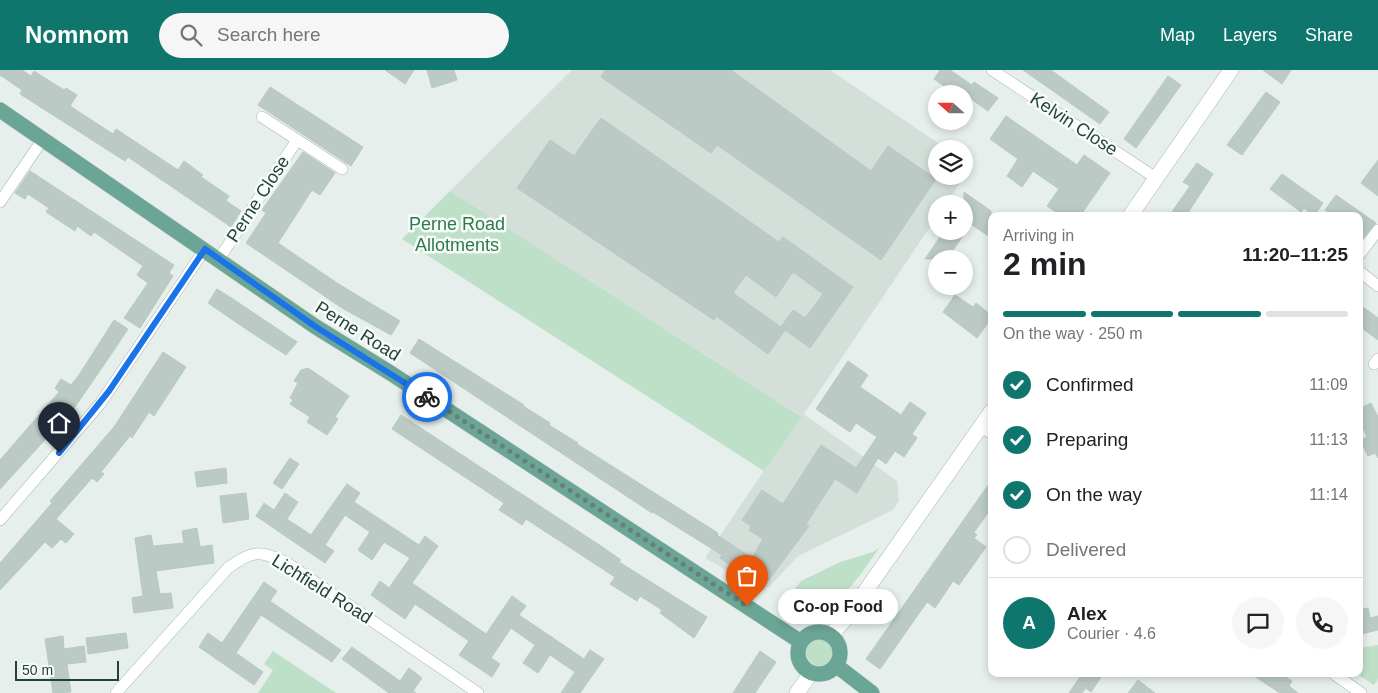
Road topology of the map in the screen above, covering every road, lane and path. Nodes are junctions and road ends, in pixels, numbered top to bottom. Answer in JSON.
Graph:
{"nodes":[{"id":1,"x":992,"y":70,"type":"edge"},
{"id":2,"x":1230,"y":70,"type":"edge"},
{"id":3,"x":0,"y":110,"type":"edge"},
{"id":4,"x":262,"y":117,"type":"dead end"},
{"id":5,"x":43,"y":139,"type":"junction"},
{"id":6,"x":297,"y":140,"type":"junction"},
{"id":7,"x":342,"y":169,"type":"dead end"},
{"id":8,"x":1156,"y":178,"type":"junction"},
{"id":9,"x":0,"y":202,"type":"edge"},
{"id":10,"x":1133,"y":212,"type":"edge"},
{"id":11,"x":1378,"y":230,"type":"edge"},
{"id":12,"x":205,"y":249,"type":"junction"},
{"id":13,"x":1363,"y":250,"type":"edge"},
{"id":14,"x":219,"y":259,"type":"junction"},
{"id":15,"x":1363,"y":274,"type":"edge"},
{"id":16,"x":1378,"y":286,"type":"edge"},
{"id":17,"x":986,"y":430,"type":"edge"},
{"id":18,"x":0,"y":520,"type":"edge"},
{"id":19,"x":831,"y":635,"type":"junction"},
{"id":20,"x":801,"y":642,"type":"junction"},
{"id":21,"x":837,"y":666,"type":"junction"},
{"id":22,"x":811,"y":673,"type":"junction"},
{"id":23,"x":1338,"y":677,"type":"edge"},
{"id":24,"x":116,"y":693,"type":"edge"},
{"id":25,"x":478,"y":693,"type":"edge"},
{"id":26,"x":797,"y":693,"type":"edge"},
{"id":27,"x":872,"y":693,"type":"edge"},
{"id":28,"x":1361,"y":693,"type":"edge"}],
"edges":[{"from":1,"to":8,"type":"street","name":"Kelvin Close"},
{"from":2,"to":8,"type":"street"},
{"from":3,"to":5,"type":"main road","name":"Perne Road"},
{"from":4,"to":6,"type":"street","name":"Perne Close"},
{"from":5,"to":9,"type":"street"},
{"from":5,"to":12,"type":"main road","name":"Perne Road"},
{"from":6,"to":7,"type":"street","name":"Perne Close"},
{"from":6,"to":14,"type":"street","name":"Perne Close"},
{"from":8,"to":10,"type":"street"},
{"from":11,"to":13,"type":"street"},
{"from":12,"to":14,"type":"main road","name":"Perne Road"},
{"from":12,"to":18,"type":"street"},
{"from":14,"to":20,"type":"main road","name":"Perne Road"},
{"from":15,"to":16,"type":"street"},
{"from":17,"to":19,"type":"street"},
{"from":19,"to":20,"type":"main road"},
{"from":19,"to":21,"type":"main road"},
{"from":20,"to":22,"type":"main road"},
{"from":21,"to":22,"type":"main road"},
{"from":21,"to":27,"type":"main road"},
{"from":22,"to":26,"type":"street"},
{"from":23,"to":28,"type":"street"},
{"from":24,"to":25,"type":"street","name":"Lichfield Road"}]}
